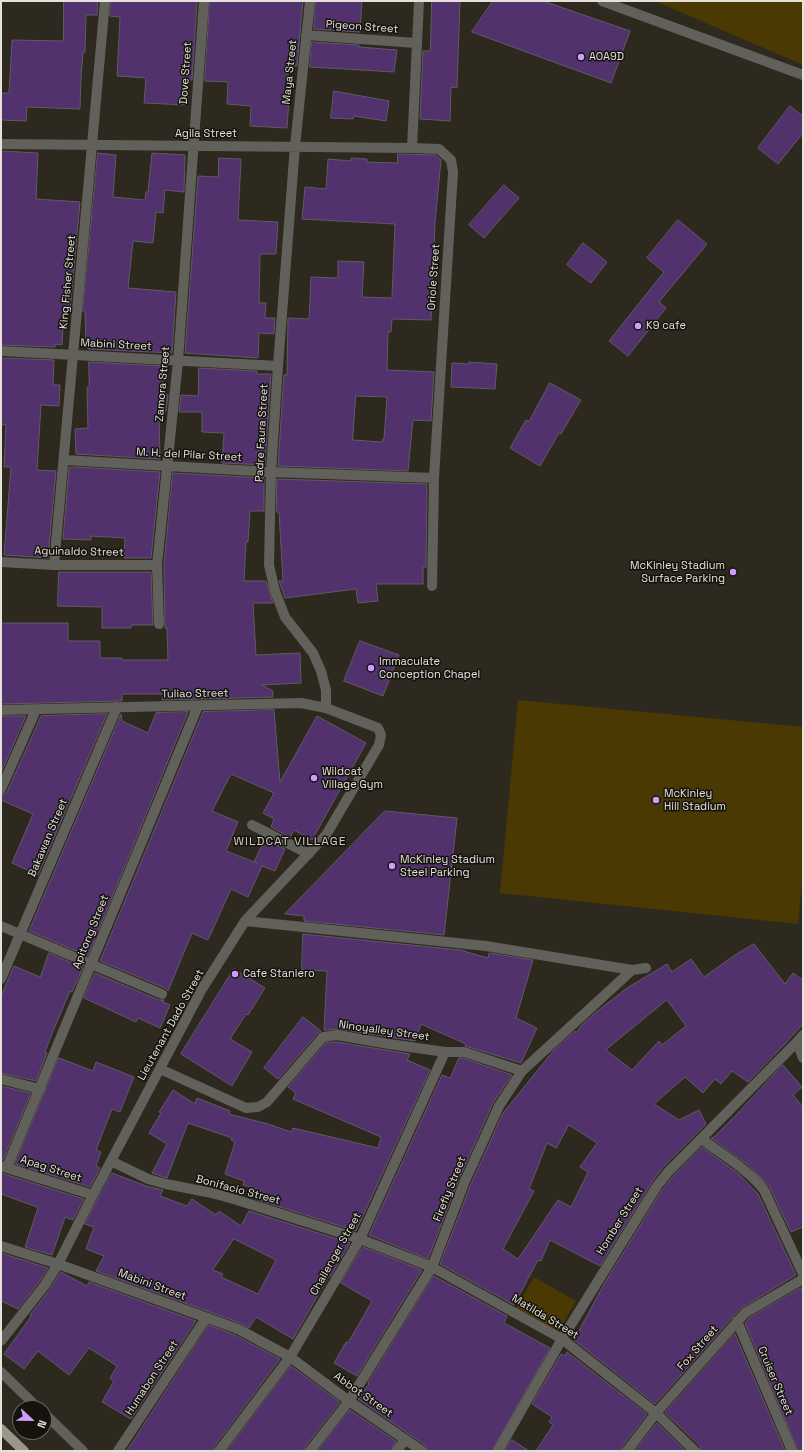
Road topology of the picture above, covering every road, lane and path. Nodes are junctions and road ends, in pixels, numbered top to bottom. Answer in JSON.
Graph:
{"nodes":[{"id":1,"x":105,"y":1,"type":"edge"},
{"id":2,"x":204,"y":1,"type":"edge"},
{"id":3,"x":310,"y":1,"type":"edge"},
{"id":4,"x":419,"y":1,"type":"edge"},
{"id":5,"x":602,"y":1,"type":"edge"},
{"id":6,"x":306,"y":35,"type":"junction"},
{"id":7,"x":416,"y":43,"type":"junction"},
{"id":8,"x":803,"y":75,"type":"edge"},
{"id":9,"x":1,"y":144,"type":"edge"},
{"id":10,"x":92,"y":145,"type":"junction"},
{"id":11,"x":295,"y":146,"type":"junction"},
{"id":12,"x":193,"y":147,"type":"junction"},
{"id":13,"x":412,"y":148,"type":"junction"},
{"id":14,"x":1,"y":351,"type":"edge"},
{"id":15,"x":73,"y":355,"type":"junction"},
{"id":16,"x":178,"y":361,"type":"junction"},
{"id":17,"x":278,"y":366,"type":"junction"},
{"id":18,"x":64,"y":460,"type":"junction"},
{"id":19,"x":167,"y":466,"type":"junction"},
{"id":20,"x":271,"y":472,"type":"junction"},
{"id":21,"x":434,"y":478,"type":"junction"},
{"id":22,"x":1,"y":562,"type":"edge"},
{"id":23,"x":54,"y":565,"type":"junction"},
{"id":24,"x":157,"y":565,"type":"junction"},
{"id":25,"x":432,"y":586,"type":"dead end"},
{"id":26,"x":159,"y":624,"type":"dead end"},
{"id":27,"x":198,"y":706,"type":"junction"},
{"id":28,"x":117,"y":707,"type":"junction"},
{"id":29,"x":326,"y":708,"type":"junction"},
{"id":30,"x":1,"y":710,"type":"edge"},
{"id":31,"x":36,"y":710,"type":"junction"},
{"id":32,"x":382,"y":735,"type":"joint"},
{"id":33,"x":1,"y":789,"type":"edge"},
{"id":34,"x":252,"y":825,"type":"dead end"},
{"id":35,"x":309,"y":854,"type":"junction"},
{"id":36,"x":245,"y":920,"type":"junction"},
{"id":37,"x":1,"y":926,"type":"edge"},
{"id":38,"x":20,"y":935,"type":"junction"},
{"id":39,"x":91,"y":965,"type":"junction"},
{"id":40,"x":646,"y":968,"type":"dead end"},
{"id":41,"x":632,"y":970,"type":"junction"},
{"id":42,"x":1,"y":979,"type":"edge"},
{"id":43,"x":162,"y":994,"type":"dead end"},
{"id":44,"x":800,"y":1038,"type":"edge"},
{"id":45,"x":445,"y":1052,"type":"junction"},
{"id":46,"x":803,"y":1058,"type":"edge"},
{"id":47,"x":160,"y":1069,"type":"junction"},
{"id":48,"x":522,"y":1071,"type":"junction"},
{"id":49,"x":1,"y":1079,"type":"edge"},
{"id":50,"x":40,"y":1089,"type":"junction"},
{"id":51,"x":702,"y":1139,"type":"junction"},
{"id":52,"x":111,"y":1161,"type":"junction"},
{"id":53,"x":4,"y":1166,"type":"edge"},
{"id":54,"x":93,"y":1195,"type":"junction"},
{"id":55,"x":360,"y":1239,"type":"junction"},
{"id":56,"x":1,"y":1246,"type":"edge"},
{"id":57,"x":58,"y":1264,"type":"junction"},
{"id":58,"x":432,"y":1267,"type":"junction"},
{"id":59,"x":803,"y":1274,"type":"edge"},
{"id":60,"x":803,"y":1279,"type":"edge"},
{"id":61,"x":206,"y":1318,"type":"junction"},
{"id":62,"x":737,"y":1321,"type":"junction"},
{"id":63,"x":562,"y":1339,"type":"junction"},
{"id":64,"x":1,"y":1341,"type":"edge"},
{"id":65,"x":290,"y":1357,"type":"junction"},
{"id":66,"x":1,"y":1372,"type":"edge"},
{"id":67,"x":30,"y":1400,"type":"edge"},
{"id":68,"x":349,"y":1401,"type":"junction"},
{"id":69,"x":656,"y":1413,"type":"junction"},
{"id":70,"x":52,"y":1421,"type":"edge"},
{"id":71,"x":1,"y":1429,"type":"edge"},
{"id":72,"x":405,"y":1440,"type":"junction"},
{"id":73,"x":24,"y":1451,"type":"edge"},
{"id":74,"x":83,"y":1451,"type":"edge"},
{"id":75,"x":118,"y":1451,"type":"edge"},
{"id":76,"x":219,"y":1451,"type":"edge"},
{"id":77,"x":310,"y":1451,"type":"edge"},
{"id":78,"x":397,"y":1451,"type":"edge"},
{"id":79,"x":422,"y":1451,"type":"edge"},
{"id":80,"x":498,"y":1451,"type":"edge"},
{"id":81,"x":627,"y":1451,"type":"edge"},
{"id":82,"x":695,"y":1451,"type":"edge"},
{"id":83,"x":792,"y":1451,"type":"edge"}],
"edges":[{"from":1,"to":10,"type":"street","name":"King Fisher Street"},
{"from":2,"to":12,"type":"street","name":"Dove Street"},
{"from":3,"to":6,"type":"street","name":"Maya Street"},
{"from":4,"to":7,"type":"street"},
{"from":5,"to":8,"type":"street"},
{"from":6,"to":7,"type":"street","name":"Pigeon Street"},
{"from":6,"to":11,"type":"street","name":"Maya Street"},
{"from":7,"to":13,"type":"street"},
{"from":9,"to":10,"type":"street","name":"Agila Street"},
{"from":10,"to":12,"type":"street","name":"Agila Street"},
{"from":10,"to":15,"type":"street","name":"King Fisher Street"},
{"from":11,"to":12,"type":"street","name":"Agila Street"},
{"from":11,"to":13,"type":"street","name":"Agila Street"},
{"from":11,"to":17,"type":"street","name":"Padre Faura Street"},
{"from":12,"to":16,"type":"street","name":"Zamora Street"},
{"from":13,"to":21,"type":"street","name":"Oriole Street"},
{"from":14,"to":15,"type":"street","name":"Mabini Street"},
{"from":15,"to":16,"type":"street","name":"Mabini Street"},
{"from":15,"to":18,"type":"street","name":"King Fisher Street"},
{"from":16,"to":17,"type":"street","name":"Mabini Street"},
{"from":16,"to":19,"type":"street","name":"Zamora Street"},
{"from":17,"to":20,"type":"street","name":"Padre Faura Street"},
{"from":18,"to":19,"type":"street","name":"M. H. del Pilar Street"},
{"from":18,"to":23,"type":"street","name":"King Fisher Street"},
{"from":19,"to":20,"type":"street","name":"M. H. del Pilar Street"},
{"from":19,"to":24,"type":"street","name":"Zamora Street"},
{"from":20,"to":21,"type":"street","name":"M. H. del Pilar Street"},
{"from":20,"to":29,"type":"street","name":"Padre Faura Street"},
{"from":21,"to":25,"type":"street","name":"Oriole Street"},
{"from":22,"to":23,"type":"street","name":"Aguinaldo Street"},
{"from":23,"to":24,"type":"street","name":"Aguinaldo Street"},
{"from":24,"to":26,"type":"street","name":"Zamora Street"},
{"from":27,"to":28,"type":"street","name":"Tuliao Street"},
{"from":27,"to":29,"type":"street","name":"Tuliao Street"},
{"from":27,"to":39,"type":"street","name":"Apitong Street"},
{"from":28,"to":31,"type":"street","name":"Tuliao Street"},
{"from":28,"to":38,"type":"street","name":"Bakawan Street"},
{"from":29,"to":32,"type":"street","name":"Tuliao Street"},
{"from":30,"to":31,"type":"street","name":"Tuliao Street"},
{"from":31,"to":33,"type":"street"},
{"from":32,"to":35,"type":"street","name":"Lieutenant Dado Street"},
{"from":34,"to":35,"type":"street"},
{"from":35,"to":36,"type":"street","name":"Lieutenant Dado Street"},
{"from":36,"to":41,"type":"street"},
{"from":36,"to":47,"type":"street","name":"Lieutenant Dado Street"},
{"from":37,"to":38,"type":"street"},
{"from":38,"to":39,"type":"street"},
{"from":38,"to":42,"type":"street","name":"Bakawan Street"},
{"from":39,"to":43,"type":"street"},
{"from":39,"to":50,"type":"street","name":"Apitong Street"},
{"from":40,"to":41,"type":"street"},
{"from":41,"to":48,"type":"street","name":"Firefly Street"},
{"from":44,"to":46,"type":"street"},
{"from":44,"to":51,"type":"street","name":"Homber Street"},
{"from":45,"to":47,"type":"street","name":"Ninoyalley Street"},
{"from":45,"to":48,"type":"street","name":"Ninoyalley Street"},
{"from":45,"to":55,"type":"street","name":"Challenger Street"},
{"from":47,"to":52,"type":"street","name":"Lieutenant Dado Street"},
{"from":48,"to":58,"type":"street","name":"Firefly Street"},
{"from":49,"to":50,"type":"street"},
{"from":50,"to":53,"type":"street","name":"Apitong Street"},
{"from":51,"to":59,"type":"street"},
{"from":51,"to":63,"type":"street","name":"Homber Street"},
{"from":52,"to":54,"type":"street","name":"Lieutenant Dado Street"},
{"from":52,"to":55,"type":"street","name":"Bonifacio Street"},
{"from":53,"to":54,"type":"street","name":"Apag Street"},
{"from":54,"to":57,"type":"street","name":"Lieutenant Dado Street"},
{"from":55,"to":58,"type":"street","name":"Matilda Street"},
{"from":55,"to":65,"type":"street","name":"Challenger Street"},
{"from":56,"to":57,"type":"street","name":"Mabini Street"},
{"from":57,"to":61,"type":"street","name":"Mabini Street"},
{"from":57,"to":64,"type":"street","name":"Lieutenant Dado Street"},
{"from":58,"to":63,"type":"street","name":"Matilda Street"},
{"from":58,"to":68,"type":"street","name":"Firefly Street"},
{"from":60,"to":62,"type":"street","name":"Fox Street"},
{"from":61,"to":65,"type":"street","name":"Mabini Street"},
{"from":61,"to":75,"type":"street","name":"Humabon Street"},
{"from":62,"to":69,"type":"street","name":"Fox Street"},
{"from":62,"to":83,"type":"street","name":"Cruiser Street"},
{"from":63,"to":69,"type":"street","name":"Matilda Street"},
{"from":63,"to":80,"type":"street","name":"Homber Street"},
{"from":65,"to":68,"type":"street","name":"Abbot Street"},
{"from":65,"to":76,"type":"street","name":"Challenger Street"},
{"from":66,"to":67,"type":"street"},
{"from":68,"to":72,"type":"street","name":"Abbot Street"},
{"from":68,"to":77,"type":"street","name":"Firefly Street"},
{"from":69,"to":81,"type":"street","name":"Fox Street"},
{"from":69,"to":82,"type":"street","name":"Matilda Street"},
{"from":70,"to":74,"type":"street"},
{"from":71,"to":73,"type":"main road"},
{"from":72,"to":78,"type":"street"},
{"from":72,"to":79,"type":"street","name":"Abbot Street"}]}
